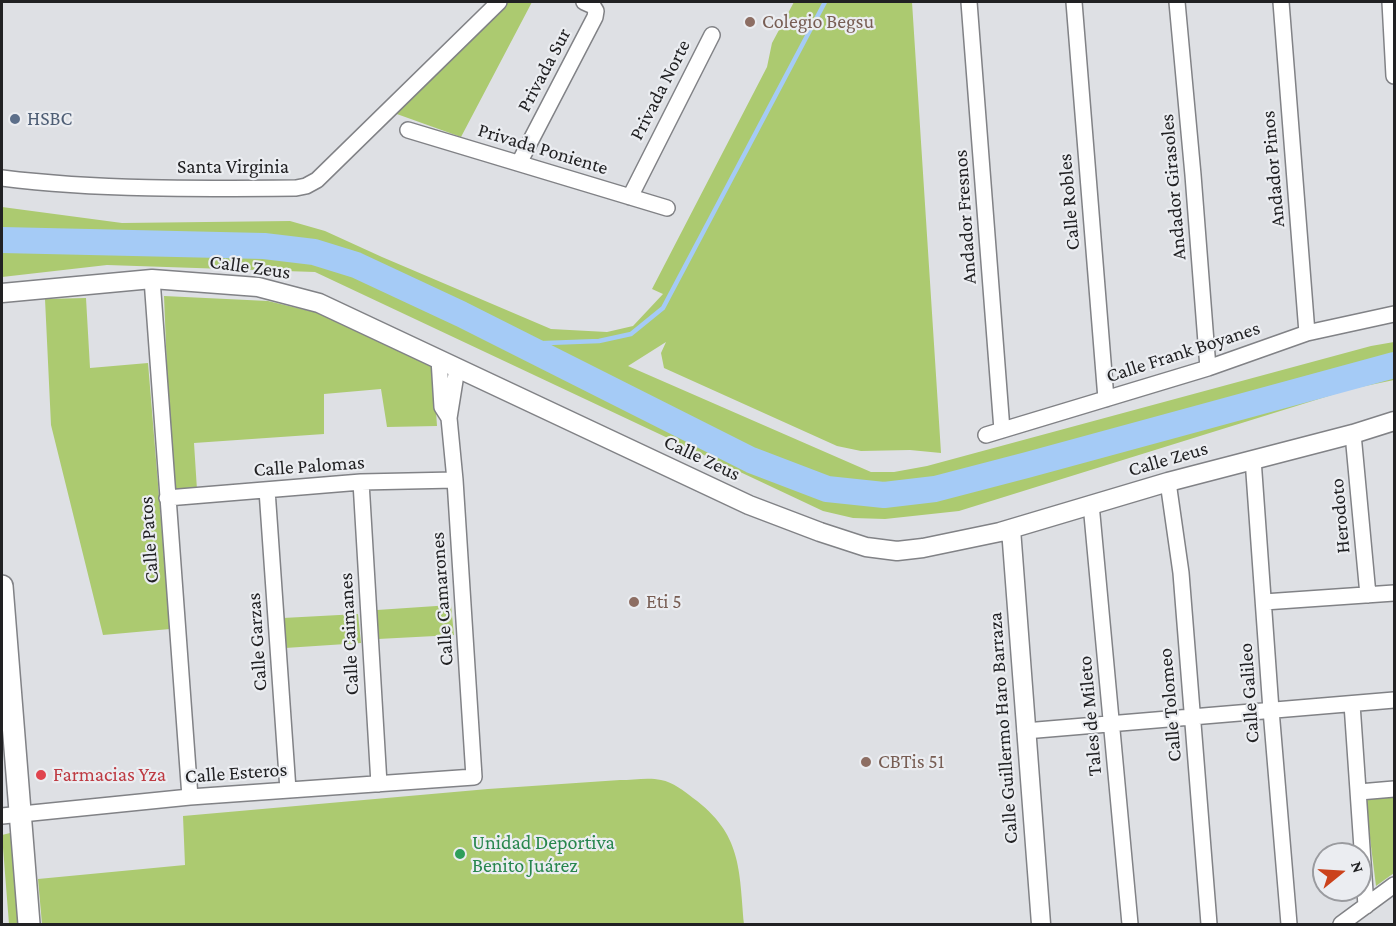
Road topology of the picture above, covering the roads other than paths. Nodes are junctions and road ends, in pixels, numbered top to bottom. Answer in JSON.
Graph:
{"nodes":[{"id":1,"x":499,"y":2,"type":"edge"},
{"id":2,"x":584,"y":2,"type":"edge"},
{"id":3,"x":969,"y":2,"type":"edge"},
{"id":4,"x":1074,"y":2,"type":"edge"},
{"id":5,"x":1177,"y":2,"type":"edge"},
{"id":6,"x":1281,"y":2,"type":"edge"},
{"id":7,"x":1390,"y":2,"type":"edge"},
{"id":8,"x":712,"y":35,"type":"dead end"},
{"id":9,"x":1395,"y":76,"type":"edge"},
{"id":10,"x":408,"y":130,"type":"dead end"},
{"id":11,"x":519,"y":163,"type":"junction"},
{"id":12,"x":2,"y":178,"type":"edge"},
{"id":13,"x":630,"y":196,"type":"junction"},
{"id":14,"x":667,"y":208,"type":"dead end"},
{"id":15,"x":152,"y":279,"type":"junction"},
{"id":16,"x":2,"y":293,"type":"edge"},
{"id":17,"x":1395,"y":314,"type":"edge"},
{"id":18,"x":1308,"y":333,"type":"junction"},
{"id":19,"x":439,"y":359,"type":"junction"},
{"id":20,"x":457,"y":368,"type":"junction"},
{"id":21,"x":1208,"y":368,"type":"junction"},
{"id":22,"x":1106,"y":399,"type":"junction"},
{"id":23,"x":449,"y":418,"type":"junction"},
{"id":24,"x":1395,"y":421,"type":"edge"},
{"id":25,"x":1002,"y":430,"type":"junction"},
{"id":26,"x":1353,"y":434,"type":"junction"},
{"id":27,"x":986,"y":435,"type":"dead end"},
{"id":28,"x":1253,"y":459,"type":"junction"},
{"id":29,"x":455,"y":480,"type":"junction"},
{"id":30,"x":1168,"y":482,"type":"junction"},
{"id":31,"x":361,"y":483,"type":"junction"},
{"id":32,"x":267,"y":490,"type":"junction"},
{"id":33,"x":167,"y":498,"type":"junction"},
{"id":34,"x":1091,"y":504,"type":"junction"},
{"id":35,"x":1011,"y":528,"type":"junction"},
{"id":36,"x":2,"y":586,"type":"edge"},
{"id":37,"x":1395,"y":592,"type":"edge"},
{"id":38,"x":1368,"y":595,"type":"junction"},
{"id":39,"x":1264,"y":603,"type":"junction"},
{"id":40,"x":1395,"y":700,"type":"edge"},
{"id":41,"x":1352,"y":704,"type":"junction"},
{"id":42,"x":1270,"y":710,"type":"junction"},
{"id":43,"x":1192,"y":717,"type":"junction"},
{"id":44,"x":1112,"y":723,"type":"junction"},
{"id":45,"x":1025,"y":730,"type":"junction"},
{"id":46,"x":474,"y":777,"type":"joint"},
{"id":47,"x":378,"y":784,"type":"junction"},
{"id":48,"x":1395,"y":789,"type":"edge"},
{"id":49,"x":288,"y":790,"type":"junction"},
{"id":50,"x":1359,"y":792,"type":"junction"},
{"id":51,"x":190,"y":797,"type":"junction"},
{"id":52,"x":11,"y":815,"type":"edge"},
{"id":53,"x":1395,"y":885,"type":"edge"},
{"id":54,"x":1366,"y":906,"type":"junction"},
{"id":55,"x":29,"y":924,"type":"edge"},
{"id":56,"x":1041,"y":924,"type":"edge"},
{"id":57,"x":1130,"y":924,"type":"edge"},
{"id":58,"x":1209,"y":924,"type":"edge"},
{"id":59,"x":1289,"y":924,"type":"edge"},
{"id":60,"x":1341,"y":924,"type":"edge"}],
"edges":[{"from":1,"to":12,"type":"street","name":"Santa Virginia"},
{"from":2,"to":11,"type":"street","name":"Privada Sur"},
{"from":3,"to":25,"type":"street","name":"Andador Fresnos"},
{"from":4,"to":22,"type":"street","name":"Calle Robles"},
{"from":5,"to":21,"type":"street","name":"Andador Girasoles"},
{"from":6,"to":18,"type":"street","name":"Andador Pinos"},
{"from":7,"to":9,"type":"street"},
{"from":8,"to":13,"type":"street","name":"Privada Norte"},
{"from":10,"to":11,"type":"street","name":"Privada Poniente"},
{"from":11,"to":13,"type":"street","name":"Privada Poniente"},
{"from":13,"to":14,"type":"street","name":"Privada Poniente"},
{"from":15,"to":16,"type":"street","name":"Calle Zeus"},
{"from":15,"to":19,"type":"street","name":"Calle Zeus"},
{"from":15,"to":33,"type":"street","name":"Calle Patos"},
{"from":17,"to":18,"type":"street","name":"Calle Frank Boyanes"},
{"from":18,"to":21,"type":"street","name":"Calle Frank Boyanes"},
{"from":19,"to":20,"type":"street","name":"Calle Zeus"},
{"from":19,"to":23,"type":"street","name":"Calle Camarones"},
{"from":20,"to":23,"type":"street","name":"Calle Camarones"},
{"from":20,"to":35,"type":"street","name":"Calle Zeus"},
{"from":21,"to":22,"type":"street","name":"Calle Frank Boyanes"},
{"from":22,"to":25,"type":"street","name":"Calle Frank Boyanes"},
{"from":23,"to":29,"type":"street","name":"Calle Camarones"},
{"from":24,"to":26,"type":"street","name":"Calle Zeus"},
{"from":25,"to":27,"type":"street","name":"Calle Frank Boyanes"},
{"from":26,"to":28,"type":"street","name":"Calle Zeus"},
{"from":26,"to":38,"type":"street","name":"Herodoto"},
{"from":28,"to":30,"type":"street","name":"Calle Zeus"},
{"from":28,"to":39,"type":"street","name":"Calle Galileo"},
{"from":29,"to":31,"type":"street","name":"Calle Palomas"},
{"from":29,"to":46,"type":"street","name":"Calle Camarones"},
{"from":30,"to":34,"type":"street","name":"Calle Zeus"},
{"from":30,"to":43,"type":"street","name":"Calle Tolomeo"},
{"from":31,"to":32,"type":"street","name":"Calle Palomas"},
{"from":31,"to":47,"type":"street","name":"Calle Caimanes"},
{"from":32,"to":33,"type":"street","name":"Calle Palomas"},
{"from":32,"to":49,"type":"street","name":"Calle Garzas"},
{"from":33,"to":51,"type":"street","name":"Calle Patos"},
{"from":34,"to":35,"type":"street","name":"Calle Zeus"},
{"from":34,"to":44,"type":"street","name":"Tales de Mileto"},
{"from":35,"to":45,"type":"street","name":"Calle Guillermo Haro Barraza"},
{"from":36,"to":52,"type":"main road"},
{"from":37,"to":38,"type":"street"},
{"from":38,"to":39,"type":"street"},
{"from":39,"to":42,"type":"street","name":"Calle Galileo"},
{"from":40,"to":41,"type":"street"},
{"from":41,"to":42,"type":"street"},
{"from":41,"to":50,"type":"street"},
{"from":42,"to":43,"type":"street"},
{"from":42,"to":59,"type":"street","name":"Calle Galileo"},
{"from":43,"to":44,"type":"street"},
{"from":43,"to":58,"type":"street","name":"Calle Tolomeo"},
{"from":44,"to":45,"type":"street"},
{"from":44,"to":57,"type":"street","name":"Tales de Mileto"},
{"from":45,"to":56,"type":"street","name":"Calle Guillermo Haro Barraza"},
{"from":46,"to":47,"type":"street","name":"Calle Esteros"},
{"from":47,"to":49,"type":"street","name":"Calle Esteros"},
{"from":48,"to":50,"type":"street"},
{"from":49,"to":51,"type":"street","name":"Calle Esteros"},
{"from":50,"to":54,"type":"street"},
{"from":51,"to":52,"type":"street","name":"Calle Esteros"},
{"from":52,"to":55,"type":"main road"},
{"from":53,"to":54,"type":"street"},
{"from":54,"to":60,"type":"street"}]}
